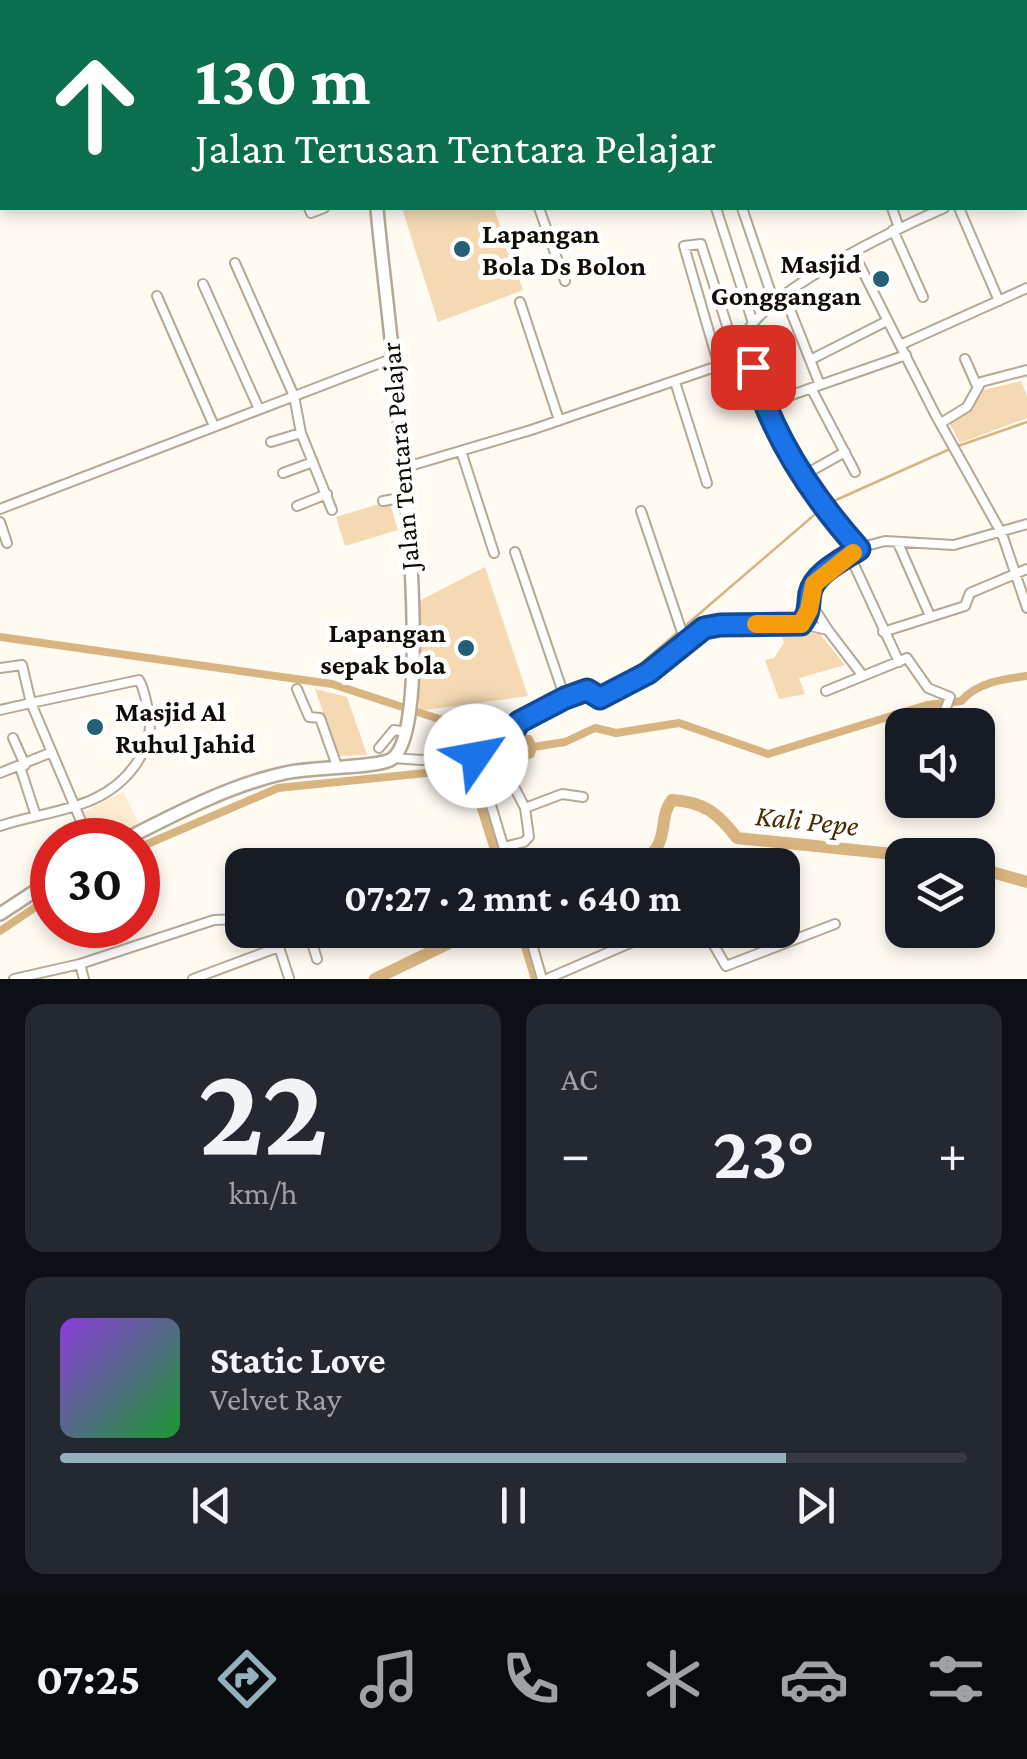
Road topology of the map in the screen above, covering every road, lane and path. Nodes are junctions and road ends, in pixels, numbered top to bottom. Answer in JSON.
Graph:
{"nodes":[{"id":1,"x":310,"y":210,"type":"edge"},
{"id":2,"x":376,"y":210,"type":"edge"},
{"id":3,"x":541,"y":210,"type":"edge"},
{"id":4,"x":717,"y":210,"type":"edge"},
{"id":5,"x":743,"y":210,"type":"edge"},
{"id":6,"x":892,"y":210,"type":"edge"},
{"id":7,"x":939,"y":210,"type":"edge"},
{"id":8,"x":960,"y":210,"type":"edge"},
{"id":9,"x":302,"y":218,"type":"dead end"},
{"id":10,"x":896,"y":229,"type":"junction"},
{"id":11,"x":852,"y":252,"type":"junction"},
{"id":12,"x":235,"y":263,"type":"dead end"},
{"id":13,"x":566,"y":281,"type":"dead end"},
{"id":14,"x":203,"y":284,"type":"dead end"},
{"id":15,"x":1027,"y":288,"type":"edge"},
{"id":16,"x":156,"y":296,"type":"dead end"},
{"id":17,"x":785,"y":297,"type":"junction"},
{"id":18,"x":923,"y":297,"type":"dead end"},
{"id":19,"x":999,"y":300,"type":"junction"},
{"id":20,"x":520,"y":302,"type":"dead end"},
{"id":21,"x":775,"y":304,"type":"junction"},
{"id":22,"x":887,"y":321,"type":"junction"},
{"id":23,"x":752,"y":323,"type":"junction"},
{"id":24,"x":746,"y":333,"type":"junction"},
{"id":25,"x":900,"y":345,"type":"junction"},
{"id":26,"x":750,"y":356,"type":"junction"},
{"id":27,"x":906,"y":356,"type":"junction"},
{"id":28,"x":391,"y":359,"type":"junction"},
{"id":29,"x":965,"y":359,"type":"dead end"},
{"id":30,"x":810,"y":360,"type":"junction"},
{"id":31,"x":719,"y":366,"type":"junction"},
{"id":32,"x":1027,"y":370,"type":"edge"},
{"id":33,"x":675,"y":382,"type":"junction"},
{"id":34,"x":816,"y":386,"type":"junction"},
{"id":35,"x":976,"y":386,"type":"junction"},
{"id":36,"x":294,"y":396,"type":"junction"},
{"id":37,"x":763,"y":405,"type":"junction"},
{"id":38,"x":259,"y":409,"type":"junction"},
{"id":39,"x":559,"y":420,"type":"junction"},
{"id":40,"x":941,"y":423,"type":"junction"},
{"id":41,"x":214,"y":426,"type":"junction"},
{"id":42,"x":301,"y":432,"type":"junction"},
{"id":43,"x":271,"y":442,"type":"dead end"},
{"id":44,"x":461,"y":451,"type":"junction"},
{"id":45,"x":845,"y":452,"type":"junction"},
{"id":46,"x":313,"y":462,"type":"junction"},
{"id":47,"x":404,"y":468,"type":"junction"},
{"id":48,"x":855,"y":472,"type":"dead end"},
{"id":49,"x":283,"y":473,"type":"dead end"},
{"id":50,"x":804,"y":476,"type":"junction"},
{"id":51,"x":707,"y":483,"type":"dead end"},
{"id":52,"x":326,"y":494,"type":"junction"},
{"id":53,"x":407,"y":497,"type":"junction"},
{"id":54,"x":383,"y":502,"type":"dead end"},
{"id":55,"x":297,"y":506,"type":"dead end"},
{"id":56,"x":0,"y":509,"type":"edge"},
{"id":57,"x":332,"y":510,"type":"dead end"},
{"id":58,"x":641,"y":511,"type":"dead end"},
{"id":59,"x":0,"y":522,"type":"edge"},
{"id":60,"x":1027,"y":524,"type":"edge"},
{"id":61,"x":1001,"y":532,"type":"junction"},
{"id":62,"x":898,"y":542,"type":"junction"},
{"id":63,"x":7,"y":544,"type":"dead end"},
{"id":64,"x":859,"y":549,"type":"junction"},
{"id":65,"x":514,"y":552,"type":"dead end"},
{"id":66,"x":494,"y":554,"type":"dead end"},
{"id":67,"x":850,"y":556,"type":"junction"},
{"id":68,"x":1027,"y":569,"type":"edge"},
{"id":69,"x":1017,"y":573,"type":"junction"},
{"id":70,"x":810,"y":602,"type":"junction"},
{"id":71,"x":1027,"y":608,"type":"edge"},
{"id":72,"x":930,"y":616,"type":"junction"},
{"id":73,"x":801,"y":624,"type":"junction"},
{"id":74,"x":828,"y":630,"type":"junction"},
{"id":75,"x":884,"y":632,"type":"junction"},
{"id":76,"x":684,"y":636,"type":"junction"},
{"id":77,"x":899,"y":662,"type":"junction"},
{"id":78,"x":0,"y":668,"type":"edge"},
{"id":79,"x":863,"y":676,"type":"junction"},
{"id":80,"x":297,"y":689,"type":"dead end"},
{"id":81,"x":826,"y":691,"type":"dead end"},
{"id":82,"x":565,"y":698,"type":"junction"},
{"id":83,"x":31,"y":703,"type":"junction"},
{"id":84,"x":948,"y":704,"type":"dead end"},
{"id":85,"x":0,"y":710,"type":"edge"},
{"id":86,"x":408,"y":725,"type":"junction"},
{"id":87,"x":13,"y":738,"type":"dead end"},
{"id":88,"x":379,"y":748,"type":"dead end"},
{"id":89,"x":52,"y":752,"type":"junction"},
{"id":90,"x":502,"y":754,"type":"junction"},
{"id":91,"x":476,"y":757,"type":"junction"},
{"id":92,"x":394,"y":758,"type":"junction"},
{"id":93,"x":22,"y":766,"type":"junction"},
{"id":94,"x":337,"y":766,"type":"junction"},
{"id":95,"x":0,"y":773,"type":"edge"},
{"id":96,"x":583,"y":797,"type":"dead end"},
{"id":97,"x":78,"y":806,"type":"junction"},
{"id":98,"x":525,"y":808,"type":"junction"},
{"id":99,"x":36,"y":816,"type":"junction"},
{"id":100,"x":82,"y":818,"type":"edge"},
{"id":101,"x":160,"y":824,"type":"edge"},
{"id":102,"x":0,"y":826,"type":"edge"},
{"id":103,"x":504,"y":847,"type":"joint"},
{"id":104,"x":30,"y":894,"type":"edge"},
{"id":105,"x":0,"y":913,"type":"edge"},
{"id":106,"x":225,"y":920,"type":"edge"},
{"id":107,"x":835,"y":924,"type":"dead end"},
{"id":108,"x":276,"y":948,"type":"edge"},
{"id":109,"x":279,"y":948,"type":"edge"},
{"id":110,"x":314,"y":948,"type":"edge"},
{"id":111,"x":534,"y":948,"type":"edge"},
{"id":112,"x":618,"y":948,"type":"edge"},
{"id":113,"x":714,"y":948,"type":"edge"},
{"id":114,"x":317,"y":959,"type":"dead end"},
{"id":115,"x":80,"y":964,"type":"junction"},
{"id":116,"x":723,"y":965,"type":"junction"},
{"id":117,"x":289,"y":978,"type":"edge"},
{"id":118,"x":14,"y":979,"type":"edge"},
{"id":119,"x":84,"y":979,"type":"edge"},
{"id":120,"x":192,"y":979,"type":"edge"},
{"id":121,"x":545,"y":979,"type":"edge"},
{"id":122,"x":728,"y":979,"type":"edge"}],
"edges":[{"from":1,"to":9,"type":"street"},
{"from":2,"to":28,"type":"main road","name":"Jalan Tentara Pelajar"},
{"from":3,"to":13,"type":"street"},
{"from":4,"to":23,"type":"street"},
{"from":5,"to":21,"type":"street"},
{"from":6,"to":10,"type":"street"},
{"from":7,"to":10,"type":"street"},
{"from":8,"to":19,"type":"street"},
{"from":10,"to":11,"type":"street"},
{"from":10,"to":18,"type":"street"},
{"from":11,"to":17,"type":"street"},
{"from":11,"to":22,"type":"street"},
{"from":12,"to":36,"type":"street"},
{"from":14,"to":38,"type":"street"},
{"from":15,"to":19,"type":"street"},
{"from":16,"to":41,"type":"street"},
{"from":17,"to":21,"type":"street"},
{"from":17,"to":30,"type":"street"},
{"from":19,"to":25,"type":"street"},
{"from":20,"to":39,"type":"street"},
{"from":21,"to":23,"type":"street"},
{"from":22,"to":25,"type":"street"},
{"from":22,"to":30,"type":"street"},
{"from":23,"to":24,"type":"street"},
{"from":24,"to":26,"type":"street"},
{"from":24,"to":31,"type":"street"},
{"from":25,"to":27,"type":"street"},
{"from":26,"to":31,"type":"street"},
{"from":26,"to":37,"type":"street"},
{"from":27,"to":34,"type":"street"},
{"from":27,"to":40,"type":"street"},
{"from":28,"to":36,"type":"street"},
{"from":28,"to":47,"type":"main road","name":"Jalan Tentara Pelajar"},
{"from":29,"to":35,"type":"street"},
{"from":30,"to":34,"type":"street"},
{"from":31,"to":33,"type":"street"},
{"from":32,"to":35,"type":"street"},
{"from":33,"to":39,"type":"street"},
{"from":33,"to":51,"type":"street"},
{"from":34,"to":37,"type":"street"},
{"from":34,"to":45,"type":"street"},
{"from":35,"to":40,"type":"street"},
{"from":36,"to":38,"type":"street"},
{"from":36,"to":42,"type":"street"},
{"from":37,"to":50,"type":"street"},
{"from":38,"to":41,"type":"street"},
{"from":39,"to":44,"type":"street"},
{"from":40,"to":61,"type":"street"},
{"from":41,"to":56,"type":"street"},
{"from":42,"to":43,"type":"street"},
{"from":42,"to":46,"type":"street"},
{"from":44,"to":47,"type":"street"},
{"from":44,"to":66,"type":"street"},
{"from":45,"to":48,"type":"street"},
{"from":45,"to":50,"type":"street"},
{"from":46,"to":49,"type":"street"},
{"from":46,"to":52,"type":"street"},
{"from":47,"to":53,"type":"main road","name":"Jalan Tentara Pelajar"},
{"from":50,"to":64,"type":"street"},
{"from":52,"to":55,"type":"street"},
{"from":52,"to":57,"type":"street"},
{"from":53,"to":54,"type":"street"},
{"from":53,"to":86,"type":"main road","name":"Jalan Tentara Pelajar"},
{"from":58,"to":76,"type":"street"},
{"from":59,"to":63,"type":"street"},
{"from":60,"to":61,"type":"street"},
{"from":61,"to":62,"type":"street"},
{"from":61,"to":69,"type":"street"},
{"from":62,"to":64,"type":"street"},
{"from":62,"to":72,"type":"street"},
{"from":64,"to":67,"type":"street"},
{"from":65,"to":82,"type":"street"},
{"from":67,"to":70,"type":"street"},
{"from":67,"to":75,"type":"street"},
{"from":68,"to":69,"type":"street"},
{"from":69,"to":71,"type":"street"},
{"from":69,"to":72,"type":"street"},
{"from":70,"to":73,"type":"street"},
{"from":70,"to":74,"type":"street"},
{"from":72,"to":75,"type":"street"},
{"from":73,"to":74,"type":"street"},
{"from":73,"to":76,"type":"street"},
{"from":74,"to":79,"type":"street"},
{"from":75,"to":77,"type":"street"},
{"from":76,"to":82,"type":"street"},
{"from":77,"to":79,"type":"street"},
{"from":77,"to":84,"type":"street"},
{"from":78,"to":83,"type":"street"},
{"from":79,"to":81,"type":"street"},
{"from":80,"to":94,"type":"street"},
{"from":82,"to":90,"type":"street"},
{"from":83,"to":85,"type":"street"},
{"from":83,"to":89,"type":"street"},
{"from":83,"to":97,"type":"street"},
{"from":86,"to":88,"type":"street"},
{"from":86,"to":92,"type":"main road"},
{"from":87,"to":93,"type":"street"},
{"from":89,"to":93,"type":"street"},
{"from":89,"to":97,"type":"street"},
{"from":90,"to":91,"type":"street"},
{"from":90,"to":98,"type":"street"},
{"from":91,"to":92,"type":"street"},
{"from":91,"to":103,"type":"street"},
{"from":92,"to":94,"type":"main road"},
{"from":93,"to":95,"type":"street"},
{"from":93,"to":99,"type":"street"},
{"from":94,"to":101,"type":"main road"},
{"from":96,"to":98,"type":"street"},
{"from":97,"to":99,"type":"street"},
{"from":97,"to":100,"type":"street"},
{"from":98,"to":103,"type":"street"},
{"from":99,"to":102,"type":"street"},
{"from":104,"to":105,"type":"main road"},
{"from":106,"to":115,"type":"street"},
{"from":107,"to":116,"type":"street"},
{"from":108,"to":120,"type":"street"},
{"from":109,"to":117,"type":"street"},
{"from":110,"to":114,"type":"street"},
{"from":111,"to":121,"type":"street"},
{"from":112,"to":121,"type":"street"},
{"from":113,"to":116,"type":"street"},
{"from":115,"to":118,"type":"street"},
{"from":115,"to":119,"type":"street"},
{"from":116,"to":122,"type":"street"}]}
